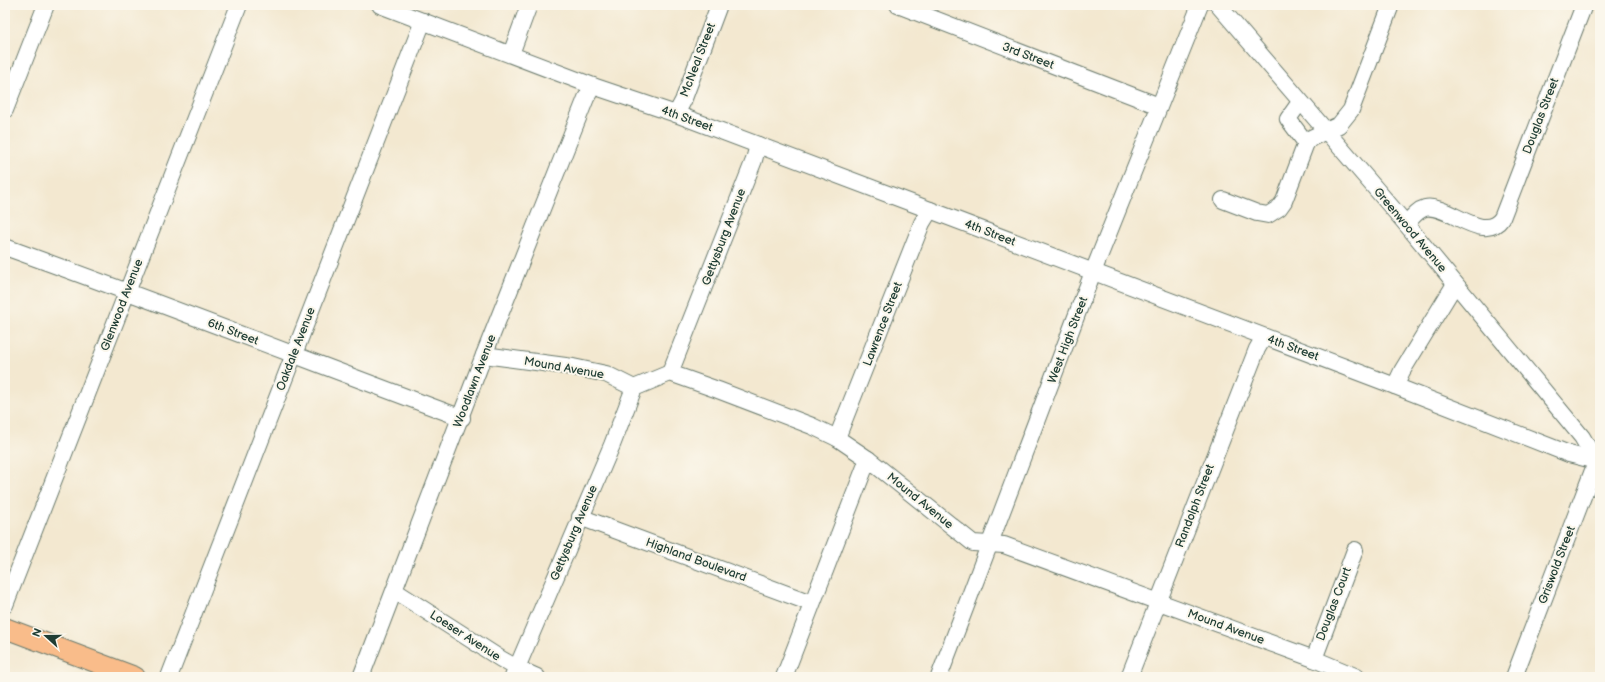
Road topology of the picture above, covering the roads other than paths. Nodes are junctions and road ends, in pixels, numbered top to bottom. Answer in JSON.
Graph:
{"nodes":[{"id":1,"x":46,"y":5,"type":"edge"},
{"id":2,"x":239,"y":5,"type":"edge"},
{"id":3,"x":380,"y":5,"type":"edge"},
{"id":4,"x":529,"y":5,"type":"edge"},
{"id":5,"x":719,"y":5,"type":"edge"},
{"id":6,"x":898,"y":5,"type":"edge"},
{"id":7,"x":1200,"y":5,"type":"edge"},
{"id":8,"x":1218,"y":5,"type":"edge"},
{"id":9,"x":1391,"y":5,"type":"edge"},
{"id":10,"x":1584,"y":5,"type":"edge"},
{"id":11,"x":423,"y":21,"type":"junction"},
{"id":12,"x":512,"y":54,"type":"junction"},
{"id":13,"x":593,"y":86,"type":"junction"},
{"id":14,"x":1300,"y":102,"type":"junction"},
{"id":15,"x":1159,"y":106,"type":"junction"},
{"id":16,"x":5,"y":110,"type":"edge"},
{"id":17,"x":676,"y":114,"type":"junction"},
{"id":18,"x":1325,"y":131,"type":"junction"},
{"id":19,"x":1306,"y":143,"type":"junction"},
{"id":20,"x":758,"y":145,"type":"junction"},
{"id":21,"x":1223,"y":200,"type":"dead end"},
{"id":22,"x":930,"y":210,"type":"junction"},
{"id":23,"x":1406,"y":224,"type":"junction"},
{"id":24,"x":5,"y":247,"type":"edge"},
{"id":25,"x":1093,"y":272,"type":"junction"},
{"id":26,"x":1455,"y":284,"type":"junction"},
{"id":27,"x":127,"y":291,"type":"junction"},
{"id":28,"x":1264,"y":337,"type":"junction"},
{"id":29,"x":294,"y":355,"type":"junction"},
{"id":30,"x":484,"y":355,"type":"junction"},
{"id":31,"x":670,"y":373,"type":"junction"},
{"id":32,"x":1395,"y":386,"type":"junction"},
{"id":33,"x":634,"y":388,"type":"junction"},
{"id":34,"x":462,"y":418,"type":"junction"},
{"id":35,"x":838,"y":438,"type":"junction"},
{"id":36,"x":1599,"y":458,"type":"edge"},
{"id":37,"x":868,"y":460,"type":"junction"},
{"id":38,"x":580,"y":517,"type":"junction"},
{"id":39,"x":989,"y":543,"type":"junction"},
{"id":40,"x":1355,"y":550,"type":"dead end"},
{"id":41,"x":395,"y":591,"type":"junction"},
{"id":42,"x":1158,"y":602,"type":"junction"},
{"id":43,"x":811,"y":603,"type":"junction"},
{"id":44,"x":5,"y":605,"type":"edge"},
{"id":45,"x":5,"y":628,"type":"edge"},
{"id":46,"x":1321,"y":667,"type":"edge"},
{"id":47,"x":515,"y":672,"type":"edge"},
{"id":48,"x":135,"y":677,"type":"edge"},
{"id":49,"x":169,"y":677,"type":"edge"},
{"id":50,"x":361,"y":677,"type":"edge"},
{"id":51,"x":537,"y":677,"type":"edge"},
{"id":52,"x":784,"y":677,"type":"edge"},
{"id":53,"x":939,"y":677,"type":"edge"},
{"id":54,"x":1129,"y":677,"type":"edge"},
{"id":55,"x":1357,"y":677,"type":"edge"},
{"id":56,"x":1514,"y":677,"type":"edge"}],
"edges":[{"from":1,"to":16,"type":"street"},
{"from":2,"to":27,"type":"street","name":"Glenwood Avenue"},
{"from":3,"to":11,"type":"street","name":"4th Street"},
{"from":4,"to":12,"type":"street"},
{"from":5,"to":17,"type":"street","name":"McNeal Street"},
{"from":6,"to":15,"type":"street","name":"3rd Street"},
{"from":7,"to":15,"type":"street","name":"West High Street"},
{"from":8,"to":14,"type":"street","name":"Greenwood Avenue"},
{"from":9,"to":18,"type":"street"},
{"from":10,"to":23,"type":"street","name":"Douglas Street"},
{"from":11,"to":12,"type":"street","name":"4th Street"},
{"from":11,"to":29,"type":"street","name":"Oakdale Avenue"},
{"from":12,"to":13,"type":"street","name":"4th Street"},
{"from":13,"to":17,"type":"street","name":"4th Street"},
{"from":13,"to":30,"type":"street","name":"Woodlawn Avenue"},
{"from":14,"to":18,"type":"street","name":"Greenwood Avenue"},
{"from":14,"to":19,"type":"street"},
{"from":15,"to":25,"type":"street","name":"West High Street"},
{"from":17,"to":20,"type":"street","name":"4th Street"},
{"from":18,"to":19,"type":"street"},
{"from":18,"to":23,"type":"street","name":"Greenwood Avenue"},
{"from":19,"to":21,"type":"street"},
{"from":20,"to":22,"type":"street","name":"4th Street"},
{"from":20,"to":31,"type":"street","name":"Gettysburg Avenue"},
{"from":22,"to":25,"type":"street","name":"4th Street"},
{"from":22,"to":35,"type":"street","name":"Lawrence Street"},
{"from":23,"to":26,"type":"street","name":"Greenwood Avenue"},
{"from":24,"to":27,"type":"street","name":"6th Street"},
{"from":25,"to":28,"type":"street","name":"4th Street"},
{"from":25,"to":39,"type":"street","name":"West High Street"},
{"from":26,"to":32,"type":"street"},
{"from":26,"to":36,"type":"street","name":"Greenwood Avenue"},
{"from":27,"to":29,"type":"street","name":"6th Street"},
{"from":27,"to":44,"type":"street","name":"Glenwood Avenue"},
{"from":28,"to":32,"type":"street","name":"4th Street"},
{"from":28,"to":42,"type":"street","name":"Randolph Street"},
{"from":29,"to":34,"type":"street","name":"6th Street"},
{"from":29,"to":49,"type":"street","name":"Oakdale Avenue"},
{"from":30,"to":33,"type":"street","name":"Mound Avenue"},
{"from":30,"to":34,"type":"street","name":"Woodlawn Avenue"},
{"from":31,"to":33,"type":"street"},
{"from":31,"to":35,"type":"street","name":"Mound Avenue"},
{"from":32,"to":36,"type":"street","name":"4th Street"},
{"from":33,"to":38,"type":"street","name":"Gettysburg Avenue"},
{"from":34,"to":41,"type":"street","name":"Woodlawn Avenue"},
{"from":35,"to":37,"type":"street","name":"Mound Avenue"},
{"from":36,"to":56,"type":"street","name":"Griswold Street"},
{"from":37,"to":39,"type":"street","name":"Mound Avenue"},
{"from":37,"to":43,"type":"street"},
{"from":38,"to":43,"type":"street","name":"Highland Boulevard"},
{"from":38,"to":47,"type":"street","name":"Gettysburg Avenue"},
{"from":39,"to":42,"type":"street","name":"Mound Avenue"},
{"from":39,"to":53,"type":"street","name":"West High Street"},
{"from":40,"to":46,"type":"street","name":"Douglas Court"},
{"from":41,"to":47,"type":"street","name":"Loeser Avenue"},
{"from":41,"to":50,"type":"street","name":"Woodlawn Avenue"},
{"from":42,"to":46,"type":"street","name":"Mound Avenue"},
{"from":42,"to":54,"type":"street","name":"Randolph Street"},
{"from":43,"to":52,"type":"street"},
{"from":45,"to":48,"type":"main road"},
{"from":46,"to":55,"type":"street","name":"Mound Avenue"},
{"from":47,"to":51,"type":"street","name":"Loeser Avenue"}]}
